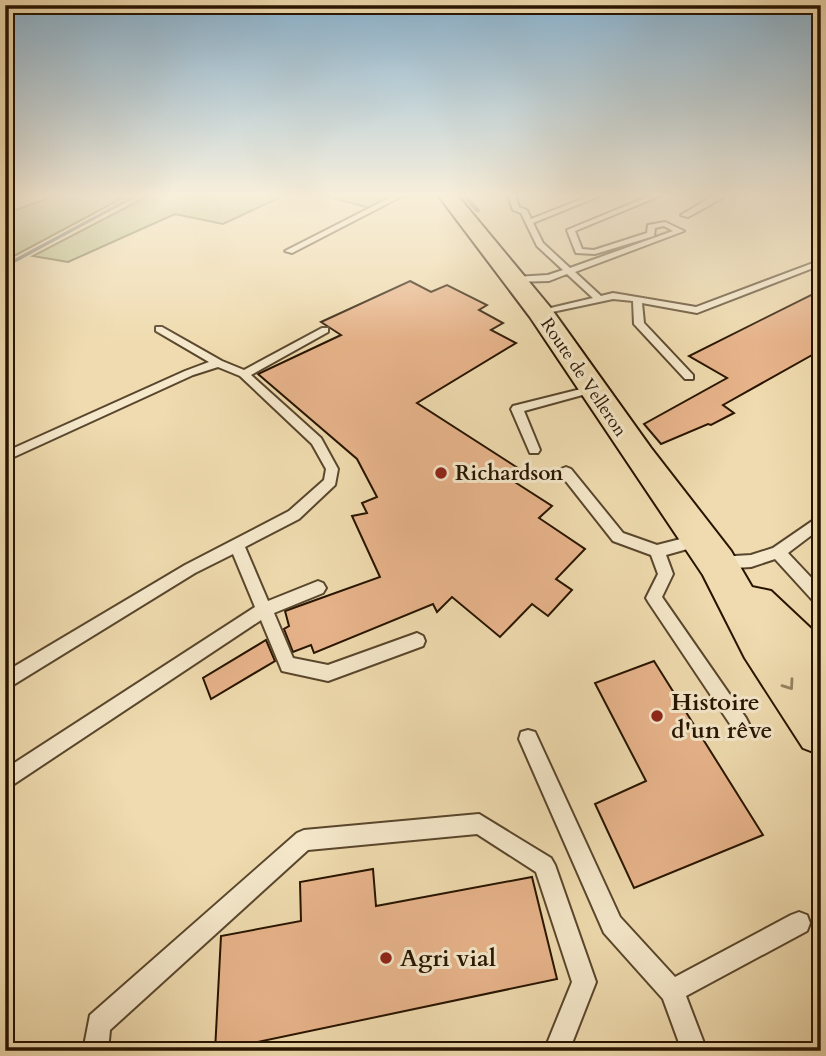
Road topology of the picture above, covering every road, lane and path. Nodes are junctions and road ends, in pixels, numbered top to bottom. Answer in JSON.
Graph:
{"nodes":[{"id":1,"x":302,"y":244,"type":"edge"},
{"id":2,"x":486,"y":244,"type":"edge"},
{"id":3,"x":540,"y":244,"type":"edge"},
{"id":4,"x":574,"y":244,"type":"edge"},
{"id":5,"x":619,"y":244,"type":"edge"},
{"id":6,"x":643,"y":244,"type":"edge"},
{"id":7,"x":289,"y":251,"type":"dead end"},
{"id":8,"x":821,"y":262,"type":"edge"},
{"id":9,"x":568,"y":271,"type":"junction"},
{"id":10,"x":515,"y":280,"type":"junction"},
{"id":11,"x":599,"y":299,"type":"junction"},
{"id":12,"x":637,"y":299,"type":"junction"},
{"id":13,"x":541,"y":313,"type":"junction"},
{"id":14,"x":159,"y":329,"type":"dead end"},
{"id":15,"x":326,"y":330,"type":"dead end"},
{"id":16,"x":218,"y":363,"type":"junction"},
{"id":17,"x":244,"y":374,"type":"junction"},
{"id":18,"x":689,"y":377,"type":"dead end"},
{"id":19,"x":593,"y":390,"type":"junction"},
{"id":20,"x":534,"y":450,"type":"dead end"},
{"id":21,"x":5,"y":457,"type":"edge"},
{"id":22,"x":566,"y":472,"type":"dead end"},
{"id":23,"x":821,"y":520,"type":"edge"},
{"id":24,"x":237,"y":545,"type":"junction"},
{"id":25,"x":657,"y":551,"type":"junction"},
{"id":26,"x":708,"y":551,"type":"junction"},
{"id":27,"x":778,"y":552,"type":"junction"},
{"id":28,"x":318,"y":588,"type":"dead end"},
{"id":29,"x":821,"y":599,"type":"edge"},
{"id":30,"x":265,"y":609,"type":"junction"},
{"id":31,"x":417,"y":641,"type":"dead end"},
{"id":32,"x":821,"y":670,"type":"edge"},
{"id":33,"x":5,"y":682,"type":"edge"},
{"id":34,"x":740,"y":724,"type":"dead end"},
{"id":35,"x":821,"y":730,"type":"edge"},
{"id":36,"x":528,"y":740,"type":"dead end"},
{"id":37,"x":5,"y":780,"type":"edge"},
{"id":38,"x":799,"y":923,"type":"dead end"},
{"id":39,"x":672,"y":990,"type":"junction"},
{"id":40,"x":95,"y":1051,"type":"edge"},
{"id":41,"x":556,"y":1051,"type":"edge"},
{"id":42,"x":695,"y":1051,"type":"edge"}],
"edges":[{"from":1,"to":7,"type":"lane"},
{"from":2,"to":10,"type":"main road","name":"Route de Velleron"},
{"from":3,"to":9,"type":"lane"},
{"from":4,"to":5,"type":"lane"},
{"from":6,"to":9,"type":"lane"},
{"from":8,"to":12,"type":"lane"},
{"from":9,"to":10,"type":"lane"},
{"from":9,"to":11,"type":"lane"},
{"from":10,"to":13,"type":"main road","name":"Route de Velleron"},
{"from":11,"to":12,"type":"lane"},
{"from":11,"to":13,"type":"lane"},
{"from":12,"to":18,"type":"lane"},
{"from":13,"to":19,"type":"main road","name":"Route de Velleron"},
{"from":14,"to":16,"type":"lane"},
{"from":15,"to":17,"type":"lane"},
{"from":16,"to":17,"type":"lane"},
{"from":16,"to":21,"type":"lane"},
{"from":17,"to":24,"type":"lane"},
{"from":19,"to":20,"type":"lane"},
{"from":19,"to":26,"type":"main road","name":"Route de Velleron"},
{"from":22,"to":25,"type":"lane"},
{"from":23,"to":27,"type":"lane"},
{"from":24,"to":30,"type":"lane"},
{"from":24,"to":33,"type":"lane"},
{"from":25,"to":26,"type":"lane"},
{"from":25,"to":34,"type":"lane"},
{"from":26,"to":27,"type":"lane"},
{"from":26,"to":32,"type":"main road","name":"Route de Velleron"},
{"from":26,"to":35,"type":"main road","name":"Route de Velleron","one_way":true},
{"from":27,"to":29,"type":"lane"},
{"from":28,"to":30,"type":"lane"},
{"from":30,"to":31,"type":"lane"},
{"from":30,"to":37,"type":"lane"},
{"from":36,"to":39,"type":"lane"},
{"from":38,"to":39,"type":"lane"},
{"from":39,"to":42,"type":"lane"},
{"from":40,"to":41,"type":"lane"}]}
